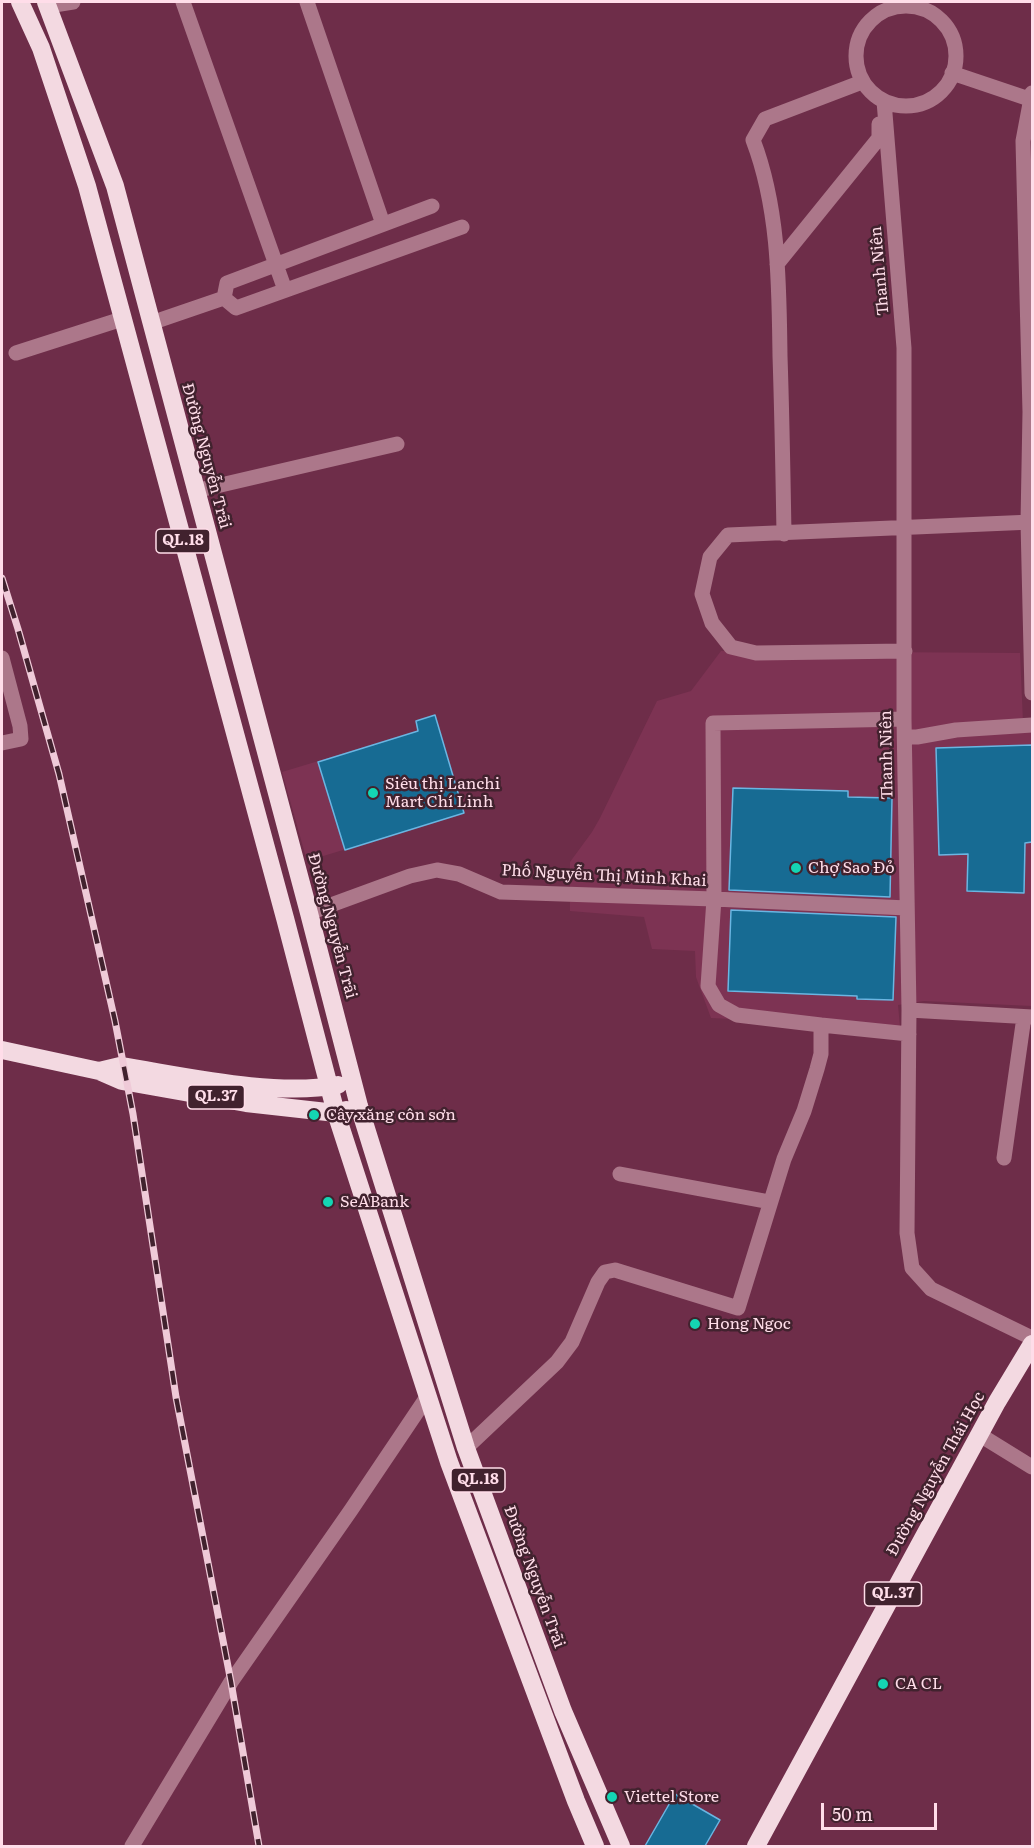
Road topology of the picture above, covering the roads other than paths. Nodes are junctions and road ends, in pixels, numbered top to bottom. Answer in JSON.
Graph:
{"nodes":[{"id":1,"x":73,"y":2,"type":"edge"},
{"id":2,"x":183,"y":2,"type":"edge"},
{"id":3,"x":307,"y":2,"type":"edge"},
{"id":4,"x":47,"y":4,"type":"edge"},
{"id":5,"x":894,"y":4,"type":"edge"},
{"id":6,"x":23,"y":6,"type":"edge"},
{"id":7,"x":952,"y":73,"type":"junction"},
{"id":8,"x":862,"y":82,"type":"junction"},
{"id":9,"x":1032,"y":97,"type":"edge"},
{"id":10,"x":882,"y":101,"type":"junction"},
{"id":11,"x":432,"y":206,"type":"dead end"},
{"id":12,"x":383,"y":224,"type":"junction"},
{"id":13,"x":462,"y":227,"type":"dead end"},
{"id":14,"x":777,"y":264,"type":"junction"},
{"id":15,"x":276,"y":265,"type":"junction"},
{"id":16,"x":285,"y":290,"type":"junction"},
{"id":17,"x":224,"y":298,"type":"junction"},
{"id":18,"x":122,"y":319,"type":"junction"},
{"id":19,"x":151,"y":323,"type":"junction"},
{"id":20,"x":16,"y":353,"type":"dead end"},
{"id":21,"x":1031,"y":412,"type":"edge"},
{"id":22,"x":397,"y":444,"type":"dead end"},
{"id":23,"x":195,"y":491,"type":"junction"},
{"id":24,"x":1030,"y":522,"type":"edge"},
{"id":25,"x":904,"y":528,"type":"junction"},
{"id":26,"x":784,"y":534,"type":"junction"},
{"id":27,"x":905,"y":651,"type":"junction"},
{"id":28,"x":2,"y":658,"type":"edge"},
{"id":29,"x":1032,"y":693,"type":"edge"},
{"id":30,"x":904,"y":719,"type":"junction"},
{"id":31,"x":1032,"y":725,"type":"edge"},
{"id":32,"x":905,"y":737,"type":"junction"},
{"id":33,"x":2,"y":743,"type":"edge"},
{"id":34,"x":714,"y":899,"type":"junction"},
{"id":35,"x":907,"y":908,"type":"junction"},
{"id":36,"x":309,"y":913,"type":"junction"},
{"id":37,"x":285,"y":918,"type":"junction"},
{"id":38,"x":909,"y":1010,"type":"junction"},
{"id":39,"x":1028,"y":1017,"type":"edge"},
{"id":40,"x":821,"y":1025,"type":"junction"},
{"id":41,"x":909,"y":1034,"type":"junction"},
{"id":42,"x":2,"y":1050,"type":"edge"},
{"id":43,"x":99,"y":1071,"type":"junction"},
{"id":44,"x":352,"y":1082,"type":"junction"},
{"id":45,"x":329,"y":1087,"type":"junction"},
{"id":46,"x":359,"y":1106,"type":"junction"},
{"id":47,"x":336,"y":1113,"type":"junction"},
{"id":48,"x":1004,"y":1158,"type":"dead end"},
{"id":49,"x":620,"y":1174,"type":"dead end"},
{"id":50,"x":770,"y":1202,"type":"junction"},
{"id":51,"x":1032,"y":1338,"type":"edge"},
{"id":52,"x":1032,"y":1344,"type":"edge"},
{"id":53,"x":428,"y":1396,"type":"junction"},
{"id":54,"x":980,"y":1435,"type":"junction"},
{"id":55,"x":466,"y":1448,"type":"junction"},
{"id":56,"x":449,"y":1462,"type":"junction"},
{"id":57,"x":1032,"y":1467,"type":"edge"},
{"id":58,"x":132,"y":1846,"type":"edge"},
{"id":59,"x":595,"y":1846,"type":"edge"},
{"id":60,"x":621,"y":1846,"type":"edge"},
{"id":61,"x":756,"y":1846,"type":"edge"}],
"edges":[{"from":1,"to":4,"type":"street"},
{"from":2,"to":15,"type":"street"},
{"from":3,"to":12,"type":"street"},
{"from":4,"to":6,"type":"highway"},
{"from":4,"to":19,"type":"highway","name":"Đường Nguyễn Trãi","number":"QL.18"},
{"from":5,"to":7,"type":"street"},
{"from":5,"to":8,"type":"street"},
{"from":6,"to":18,"type":"highway","number":"QL.18"},
{"from":7,"to":9,"type":"street"},
{"from":7,"to":10,"type":"street"},
{"from":8,"to":10,"type":"street"},
{"from":8,"to":14,"type":"street"},
{"from":9,"to":21,"type":"street"},
{"from":10,"to":14,"type":"street"},
{"from":10,"to":25,"type":"street","name":"Thanh Niên"},
{"from":11,"to":12,"type":"street"},
{"from":12,"to":15,"type":"street"},
{"from":13,"to":16,"type":"street"},
{"from":14,"to":26,"type":"street"},
{"from":15,"to":16,"type":"street"},
{"from":15,"to":17,"type":"street"},
{"from":16,"to":17,"type":"street"},
{"from":17,"to":19,"type":"street"},
{"from":18,"to":20,"type":"street"},
{"from":18,"to":37,"type":"highway","number":"QL.18"},
{"from":19,"to":23,"type":"highway","name":"Đường Nguyễn Trãi","number":"QL.18"},
{"from":21,"to":24,"type":"street"},
{"from":22,"to":23,"type":"street"},
{"from":23,"to":36,"type":"highway","name":"Đường Nguyễn Trãi","number":"QL.18"},
{"from":24,"to":25,"type":"street"},
{"from":24,"to":29,"type":"street"},
{"from":25,"to":26,"type":"street"},
{"from":25,"to":27,"type":"street","name":"Thanh Niên"},
{"from":26,"to":27,"type":"street"},
{"from":27,"to":30,"type":"street","name":"Thanh Niên"},
{"from":28,"to":33,"type":"street"},
{"from":30,"to":32,"type":"street","name":"Thanh Niên"},
{"from":30,"to":34,"type":"street"},
{"from":31,"to":32,"type":"street"},
{"from":32,"to":35,"type":"street","name":"Thanh Niên"},
{"from":34,"to":35,"type":"street","name":"Phố Nguyễn Thị Minh Khai"},
{"from":34,"to":36,"type":"street","name":"Phố Nguyễn Thị Minh Khai"},
{"from":34,"to":40,"type":"street"},
{"from":35,"to":38,"type":"street","name":"Thanh Niên"},
{"from":36,"to":37,"type":"highway"},
{"from":36,"to":44,"type":"highway","name":"Đường Nguyễn Trãi","number":"QL.18"},
{"from":37,"to":45,"type":"highway","number":"QL.18"},
{"from":38,"to":39,"type":"street"},
{"from":38,"to":41,"type":"street","name":"Thanh Niên"},
{"from":39,"to":48,"type":"street"},
{"from":40,"to":41,"type":"street"},
{"from":40,"to":50,"type":"street"},
{"from":41,"to":51,"type":"street","name":"Thanh Niên"},
{"from":42,"to":43,"type":"highway","number":"QL.37"},
{"from":43,"to":45,"type":"highway","number":"QL.37"},
{"from":43,"to":47,"type":"highway","number":"QL.37"},
{"from":44,"to":45,"type":"highway","number":"QL.37"},
{"from":44,"to":46,"type":"highway","name":"Đường Nguyễn Trãi","number":"QL.18"},
{"from":45,"to":47,"type":"highway","number":"QL.18"},
{"from":46,"to":47,"type":"highway","number":"QL.37"},
{"from":46,"to":55,"type":"highway","name":"Đường Nguyễn Trãi","number":"QL.18"},
{"from":47,"to":53,"type":"highway","number":"QL.18"},
{"from":49,"to":50,"type":"street"},
{"from":50,"to":55,"type":"street"},
{"from":52,"to":54,"type":"highway","name":"Đường Nguyễn Thái Học","number":"QL.37"},
{"from":53,"to":56,"type":"highway","number":"QL.18"},
{"from":53,"to":58,"type":"street"},
{"from":54,"to":57,"type":"street"},
{"from":54,"to":61,"type":"highway","name":"Đường Nguyễn Thái Học","number":"QL.37"},
{"from":55,"to":56,"type":"highway"},
{"from":55,"to":60,"type":"highway","name":"Đường Nguyễn Trãi","number":"QL.18"},
{"from":56,"to":59,"type":"highway","number":"QL.18"}]}
